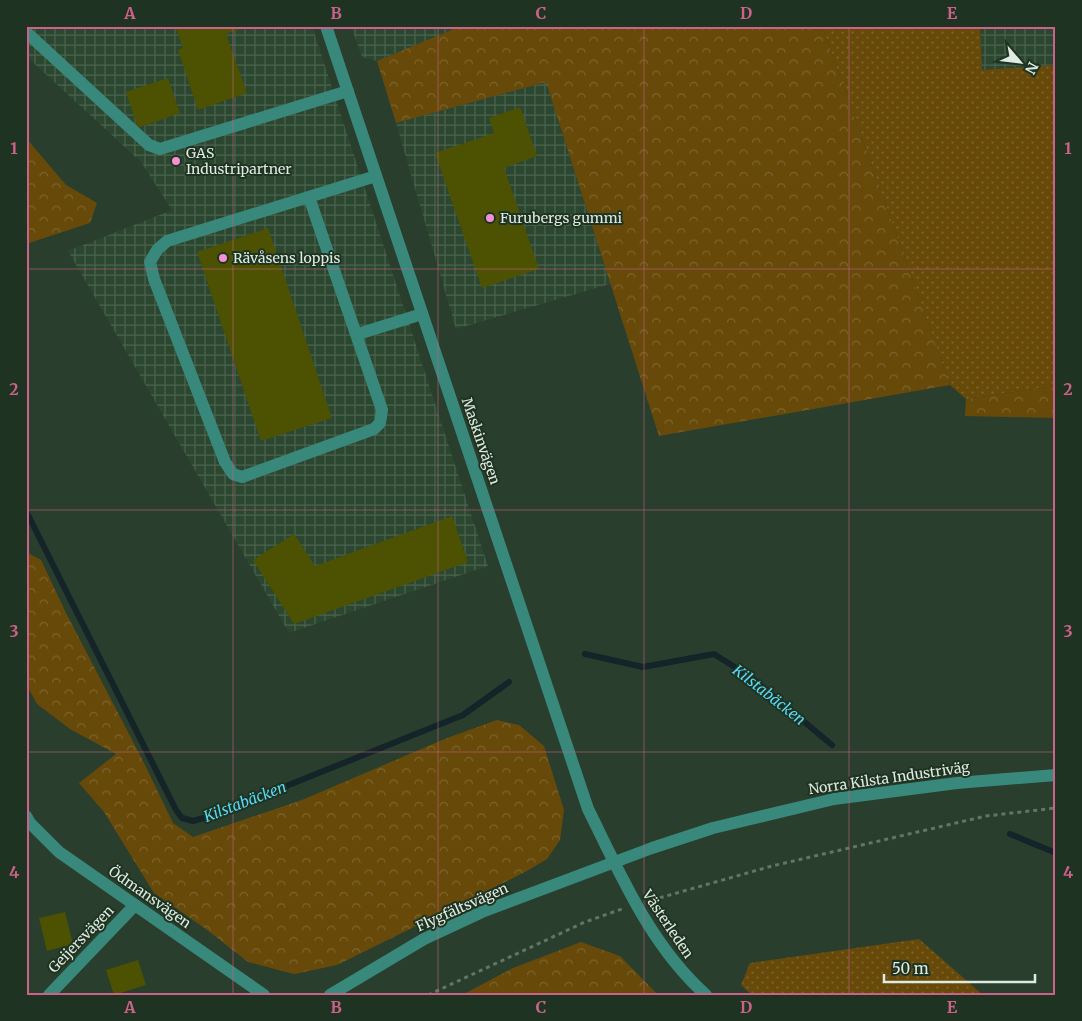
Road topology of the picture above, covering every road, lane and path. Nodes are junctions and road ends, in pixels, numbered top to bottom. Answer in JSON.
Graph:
{"nodes":[{"id":1,"x":326,"y":26,"type":"edge"},
{"id":2,"x":26,"y":32,"type":"edge"},
{"id":3,"x":348,"y":91,"type":"junction"},
{"id":4,"x":376,"y":176,"type":"junction"},
{"id":5,"x":309,"y":197,"type":"junction"},
{"id":6,"x":422,"y":314,"type":"junction"},
{"id":7,"x":358,"y":334,"type":"junction"},
{"id":8,"x":1056,"y":775,"type":"edge"},
{"id":9,"x":1056,"y":808,"type":"edge"},
{"id":10,"x":26,"y":816,"type":"edge"},
{"id":11,"x":615,"y":862,"type":"junction"},
{"id":12,"x":635,"y":904,"type":"junction"},
{"id":13,"x":135,"y":905,"type":"junction"},
{"id":14,"x":49,"y":995,"type":"edge"},
{"id":15,"x":264,"y":995,"type":"edge"},
{"id":16,"x":330,"y":995,"type":"edge"},
{"id":17,"x":428,"y":995,"type":"edge"},
{"id":18,"x":706,"y":995,"type":"edge"}],
"edges":[{"from":1,"to":3,"type":"street","name":"Maskinvägen"},
{"from":2,"to":3,"type":"street"},
{"from":3,"to":4,"type":"street","name":"Maskinvägen"},
{"from":4,"to":5,"type":"street"},
{"from":4,"to":6,"type":"street","name":"Maskinvägen"},
{"from":5,"to":7,"type":"street"},
{"from":5,"to":7,"type":"street"},
{"from":6,"to":7,"type":"street"},
{"from":6,"to":11,"type":"street","name":"Maskinvägen"},
{"from":8,"to":11,"type":"street","name":"Norra Kilsta Industriväg"},
{"from":9,"to":12,"type":"path"},
{"from":10,"to":13,"type":"street","name":"Ödmansvägen"},
{"from":11,"to":12,"type":"street","name":"Västerleden"},
{"from":11,"to":16,"type":"street","name":"Flygfältsvägen"},
{"from":12,"to":17,"type":"path"},
{"from":12,"to":18,"type":"street","name":"Västerleden"},
{"from":13,"to":14,"type":"street","name":"Geijersvägen"},
{"from":13,"to":15,"type":"street","name":"Ödmansvägen"}]}
